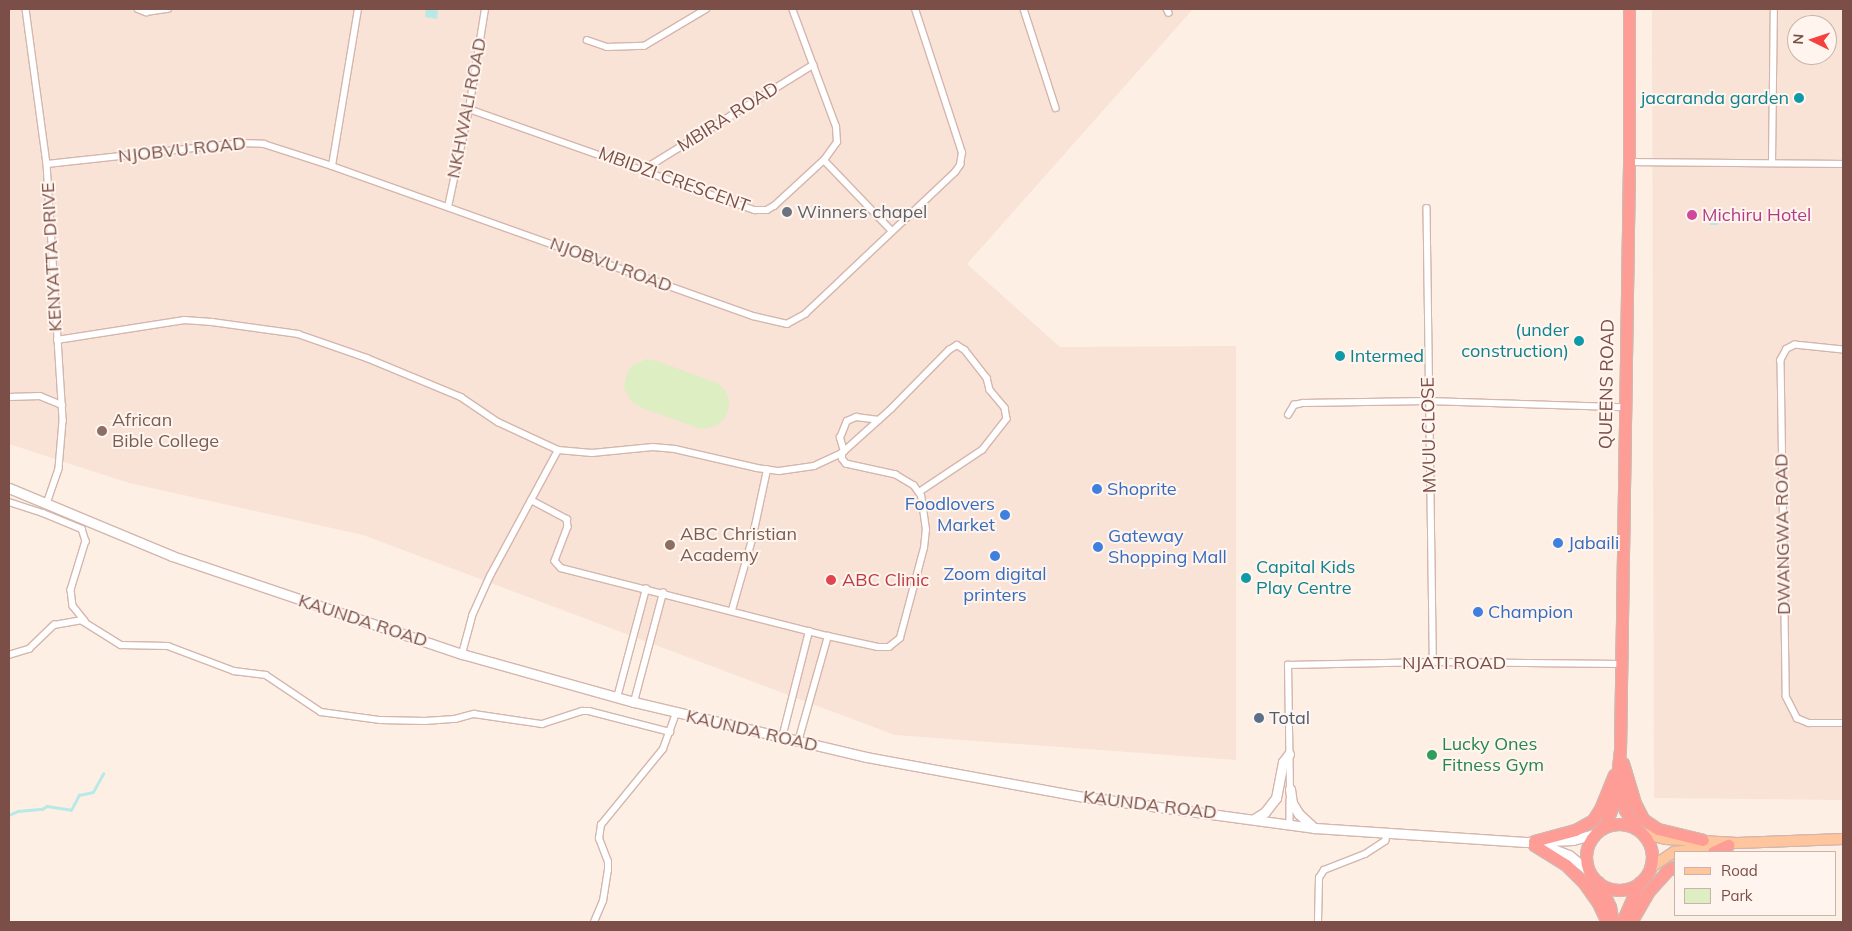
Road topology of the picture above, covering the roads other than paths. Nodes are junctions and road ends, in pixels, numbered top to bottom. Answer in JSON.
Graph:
{"nodes":[{"id":1,"x":26,"y":9,"type":"edge"},
{"id":2,"x":138,"y":9,"type":"edge"},
{"id":3,"x":168,"y":9,"type":"edge"},
{"id":4,"x":358,"y":9,"type":"edge"},
{"id":5,"x":485,"y":9,"type":"edge"},
{"id":6,"x":706,"y":9,"type":"edge"},
{"id":7,"x":792,"y":9,"type":"edge"},
{"id":8,"x":915,"y":9,"type":"edge"},
{"id":9,"x":1024,"y":9,"type":"edge"},
{"id":10,"x":1629,"y":9,"type":"edge"},
{"id":11,"x":1774,"y":9,"type":"edge"},
{"id":12,"x":587,"y":40,"type":"dead end"},
{"id":13,"x":813,"y":65,"type":"junction"},
{"id":14,"x":468,"y":108,"type":"junction"},
{"id":15,"x":1056,"y":108,"type":"dead end"},
{"id":16,"x":824,"y":160,"type":"junction"},
{"id":17,"x":1629,"y":162,"type":"junction"},
{"id":18,"x":1772,"y":162,"type":"junction"},
{"id":19,"x":47,"y":164,"type":"junction"},
{"id":20,"x":1843,"y":164,"type":"edge"},
{"id":21,"x":332,"y":166,"type":"junction"},
{"id":22,"x":643,"y":170,"type":"junction"},
{"id":23,"x":448,"y":207,"type":"junction"},
{"id":24,"x":1427,"y":208,"type":"dead end"},
{"id":25,"x":892,"y":231,"type":"junction"},
{"id":26,"x":56,"y":340,"type":"junction"},
{"id":27,"x":1843,"y":350,"type":"edge"},
{"id":28,"x":9,"y":397,"type":"edge"},
{"id":29,"x":1428,"y":401,"type":"junction"},
{"id":30,"x":62,"y":405,"type":"junction"},
{"id":31,"x":1624,"y":407,"type":"junction"},
{"id":32,"x":1288,"y":415,"type":"dead end"},
{"id":33,"x":879,"y":420,"type":"junction"},
{"id":34,"x":558,"y":450,"type":"junction"},
{"id":35,"x":843,"y":452,"type":"junction"},
{"id":36,"x":767,"y":470,"type":"junction"},
{"id":37,"x":9,"y":488,"type":"edge"},
{"id":38,"x":920,"y":492,"type":"junction"},
{"id":39,"x":531,"y":500,"type":"junction"},
{"id":40,"x":9,"y":502,"type":"edge"},
{"id":41,"x":46,"y":504,"type":"junction"},
{"id":42,"x":646,"y":590,"type":"junction"},
{"id":43,"x":663,"y":594,"type":"junction"},
{"id":44,"x":732,"y":610,"type":"junction"},
{"id":45,"x":85,"y":621,"type":"junction"},
{"id":46,"x":809,"y":631,"type":"junction"},
{"id":47,"x":828,"y":636,"type":"junction"},
{"id":48,"x":462,"y":654,"type":"junction"},
{"id":49,"x":9,"y":655,"type":"edge"},
{"id":50,"x":1433,"y":662,"type":"junction"},
{"id":51,"x":1620,"y":664,"type":"junction"},
{"id":52,"x":617,"y":698,"type":"junction"},
{"id":53,"x":634,"y":702,"type":"junction"},
{"id":54,"x":676,"y":712,"type":"junction"},
{"id":55,"x":1843,"y":723,"type":"edge"},
{"id":56,"x":670,"y":732,"type":"junction"},
{"id":57,"x":782,"y":738,"type":"junction"},
{"id":58,"x":798,"y":742,"type":"junction"},
{"id":59,"x":1289,"y":754,"type":"junction"},
{"id":60,"x":1620,"y":762,"type":"junction"},
{"id":61,"x":1290,"y":790,"type":"junction"},
{"id":62,"x":1254,"y":819,"type":"junction"},
{"id":63,"x":1290,"y":825,"type":"junction"},
{"id":64,"x":1315,"y":828,"type":"junction"},
{"id":65,"x":1600,"y":830,"type":"junction"},
{"id":66,"x":1639,"y":831,"type":"junction"},
{"id":67,"x":1387,"y":834,"type":"junction"},
{"id":68,"x":1843,"y":838,"type":"edge"},
{"id":69,"x":1702,"y":840,"type":"junction"},
{"id":70,"x":1531,"y":842,"type":"junction"},
{"id":71,"x":1732,"y":844,"type":"junction"},
{"id":72,"x":1681,"y":851,"type":"edge"},
{"id":73,"x":1715,"y":851,"type":"edge"},
{"id":74,"x":1674,"y":852,"type":"edge"},
{"id":75,"x":1674,"y":867,"type":"edge"},
{"id":76,"x":1650,"y":868,"type":"junction"},
{"id":77,"x":1594,"y":876,"type":"junction"},
{"id":78,"x":1639,"y":883,"type":"junction"},
{"id":79,"x":594,"y":922,"type":"edge"},
{"id":80,"x":1318,"y":922,"type":"edge"},
{"id":81,"x":1607,"y":922,"type":"edge"},
{"id":82,"x":1613,"y":922,"type":"edge"},
{"id":83,"x":1622,"y":922,"type":"edge"},
{"id":84,"x":1631,"y":922,"type":"edge"}],
"edges":[{"from":1,"to":19,"type":"street","name":"KENYATTA DRIVE"},
{"from":2,"to":3,"type":"street"},
{"from":4,"to":21,"type":"street"},
{"from":5,"to":14,"type":"street","name":"NKHWALI ROAD"},
{"from":6,"to":12,"type":"street"},
{"from":7,"to":13,"type":"street","name":"MBIDZI CRESCENT"},
{"from":8,"to":25,"type":"street","name":"NJOBVU ROAD"},
{"from":9,"to":15,"type":"street"},
{"from":10,"to":17,"type":"highway","name":"QUEENS ROAD"},
{"from":11,"to":18,"type":"street"},
{"from":13,"to":16,"type":"street","name":"MBIDZI CRESCENT"},
{"from":13,"to":22,"type":"street","name":"MBIRA ROAD"},
{"from":14,"to":22,"type":"street","name":"MBIDZI CRESCENT"},
{"from":14,"to":23,"type":"street","name":"NKHWALI ROAD"},
{"from":16,"to":22,"type":"street","name":"MBIDZI CRESCENT"},
{"from":16,"to":25,"type":"street"},
{"from":17,"to":18,"type":"street"},
{"from":17,"to":31,"type":"highway","name":"QUEENS ROAD"},
{"from":18,"to":20,"type":"street"},
{"from":19,"to":21,"type":"street","name":"NJOBVU ROAD"},
{"from":19,"to":26,"type":"street","name":"KENYATTA DRIVE"},
{"from":21,"to":23,"type":"street","name":"NJOBVU ROAD"},
{"from":23,"to":25,"type":"street","name":"NJOBVU ROAD"},
{"from":24,"to":29,"type":"street","name":"MVUU CLOSE"},
{"from":26,"to":30,"type":"street","name":"KENYATTA DRIVE"},
{"from":26,"to":34,"type":"street"},
{"from":27,"to":55,"type":"street","name":"DWANGWA ROAD"},
{"from":28,"to":30,"type":"street"},
{"from":29,"to":31,"type":"street"},
{"from":29,"to":32,"type":"street"},
{"from":29,"to":50,"type":"street","name":"MVUU CLOSE"},
{"from":30,"to":41,"type":"street","name":"KENYATTA DRIVE"},
{"from":31,"to":51,"type":"highway","name":"QUEENS ROAD"},
{"from":33,"to":35,"type":"street"},
{"from":33,"to":35,"type":"street"},
{"from":33,"to":38,"type":"street"},
{"from":34,"to":36,"type":"street"},
{"from":34,"to":39,"type":"street"},
{"from":35,"to":36,"type":"street"},
{"from":35,"to":38,"type":"street"},
{"from":36,"to":44,"type":"street"},
{"from":37,"to":41,"type":"main road","name":"KAUNDA ROAD"},
{"from":38,"to":47,"type":"street"},
{"from":39,"to":42,"type":"street"},
{"from":39,"to":48,"type":"street"},
{"from":40,"to":45,"type":"street"},
{"from":41,"to":48,"type":"main road","name":"KAUNDA ROAD"},
{"from":42,"to":43,"type":"street"},
{"from":42,"to":52,"type":"street"},
{"from":43,"to":44,"type":"street"},
{"from":43,"to":53,"type":"street"},
{"from":44,"to":46,"type":"street"},
{"from":45,"to":49,"type":"street"},
{"from":45,"to":56,"type":"street"},
{"from":46,"to":47,"type":"street"},
{"from":46,"to":57,"type":"street"},
{"from":47,"to":58,"type":"street"},
{"from":48,"to":52,"type":"main road","name":"KAUNDA ROAD"},
{"from":50,"to":51,"type":"street","name":"NJATI ROAD"},
{"from":50,"to":59,"type":"street","name":"NJATI ROAD"},
{"from":51,"to":60,"type":"highway","name":"QUEENS ROAD"},
{"from":52,"to":53,"type":"main road","name":"KAUNDA ROAD"},
{"from":53,"to":54,"type":"main road","name":"KAUNDA ROAD"},
{"from":54,"to":56,"type":"street"},
{"from":54,"to":57,"type":"main road","name":"KAUNDA ROAD"},
{"from":56,"to":79,"type":"street"},
{"from":57,"to":58,"type":"main road","name":"KAUNDA ROAD"},
{"from":58,"to":62,"type":"main road","name":"KAUNDA ROAD"},
{"from":59,"to":61,"type":"street"},
{"from":59,"to":62,"type":"main road"},
{"from":60,"to":65,"type":"highway"},
{"from":60,"to":66,"type":"highway"},
{"from":60,"to":69,"type":"highway"},
{"from":60,"to":70,"type":"highway"},
{"from":61,"to":63,"type":"street"},
{"from":61,"to":64,"type":"main road"},
{"from":62,"to":63,"type":"main road","name":"KAUNDA ROAD"},
{"from":63,"to":64,"type":"main road","name":"KAUNDA ROAD"},
{"from":64,"to":67,"type":"main road","name":"KAUNDA ROAD"},
{"from":65,"to":66,"type":"highway"},
{"from":65,"to":70,"type":"main road","name":"KAUNDA ROAD"},
{"from":65,"to":77,"type":"highway"},
{"from":66,"to":69,"type":"main road"},
{"from":66,"to":76,"type":"highway"},
{"from":67,"to":70,"type":"main road","name":"KAUNDA ROAD"},
{"from":67,"to":80,"type":"street"},
{"from":68,"to":71,"type":"main road"},
{"from":69,"to":71,"type":"main road"},
{"from":70,"to":77,"type":"main road","name":"KAUNDA ROAD"},
{"from":70,"to":81,"type":"highway"},
{"from":71,"to":72,"type":"main road"},
{"from":71,"to":73,"type":"highway"},
{"from":74,"to":76,"type":"main road"},
{"from":75,"to":84,"type":"highway"},
{"from":76,"to":78,"type":"highway"},
{"from":77,"to":78,"type":"highway"},
{"from":77,"to":82,"type":"highway"},
{"from":78,"to":83,"type":"highway"}]}
